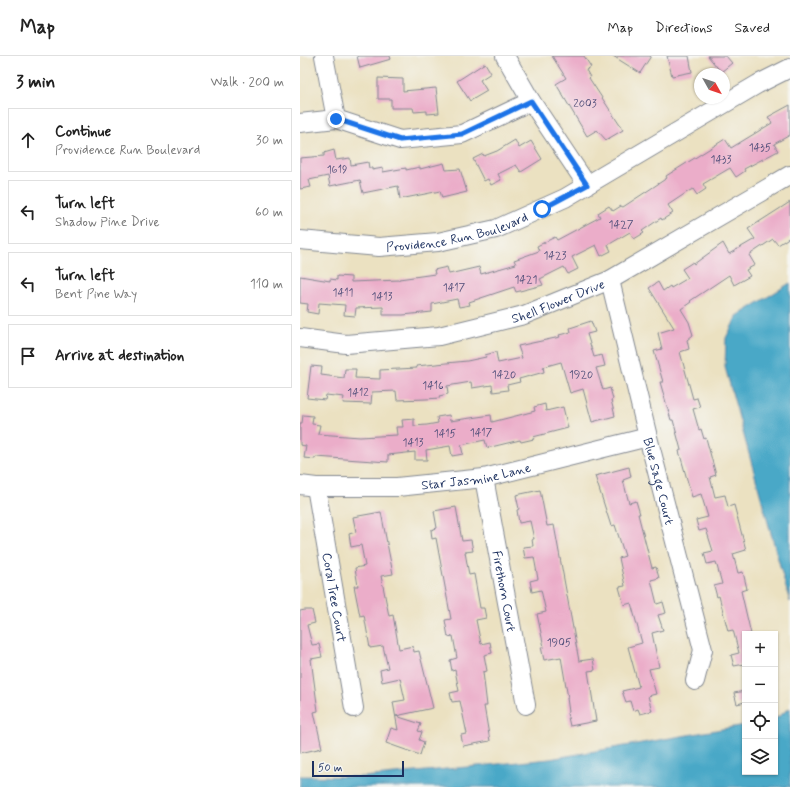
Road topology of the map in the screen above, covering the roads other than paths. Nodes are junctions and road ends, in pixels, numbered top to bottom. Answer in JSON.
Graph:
{"nodes":[{"id":1,"x":324,"y":56,"type":"edge"},
{"id":2,"x":505,"y":56,"type":"edge"},
{"id":3,"x":790,"y":68,"type":"edge"},
{"id":4,"x":531,"y":101,"type":"junction"},
{"id":5,"x":336,"y":119,"type":"junction"},
{"id":6,"x":300,"y":123,"type":"edge"},
{"id":7,"x":790,"y":175,"type":"edge"},
{"id":8,"x":587,"y":185,"type":"junction"},
{"id":9,"x":300,"y":240,"type":"edge"},
{"id":10,"x":610,"y":280,"type":"junction"},
{"id":11,"x":300,"y":338,"type":"edge"},
{"id":12,"x":648,"y":437,"type":"junction"},
{"id":13,"x":484,"y":478,"type":"junction"},
{"id":14,"x":308,"y":486,"type":"edge"},
{"id":15,"x":695,"y":681,"type":"dead end"},
{"id":16,"x":526,"y":705,"type":"dead end"},
{"id":17,"x":354,"y":708,"type":"dead end"}],
"edges":[{"from":1,"to":5,"type":"street"},
{"from":2,"to":4,"type":"street"},
{"from":3,"to":8,"type":"street","name":"Providence Run Boulevard"},
{"from":4,"to":5,"type":"street"},
{"from":4,"to":8,"type":"street"},
{"from":5,"to":6,"type":"street"},
{"from":7,"to":10,"type":"street","name":"Shell Flower Drive"},
{"from":8,"to":9,"type":"street","name":"Providence Run Boulevard"},
{"from":10,"to":11,"type":"street","name":"Shell Flower Drive"},
{"from":10,"to":12,"type":"street","name":"Blue Sage Court"},
{"from":12,"to":13,"type":"street","name":"Star Jasmine Lane"},
{"from":12,"to":15,"type":"street","name":"Blue Sage Court"},
{"from":13,"to":14,"type":"street","name":"Star Jasmine Lane"},
{"from":13,"to":16,"type":"street","name":"Firethorn Court"},
{"from":14,"to":17,"type":"street","name":"Coral Tree Court"}]}
